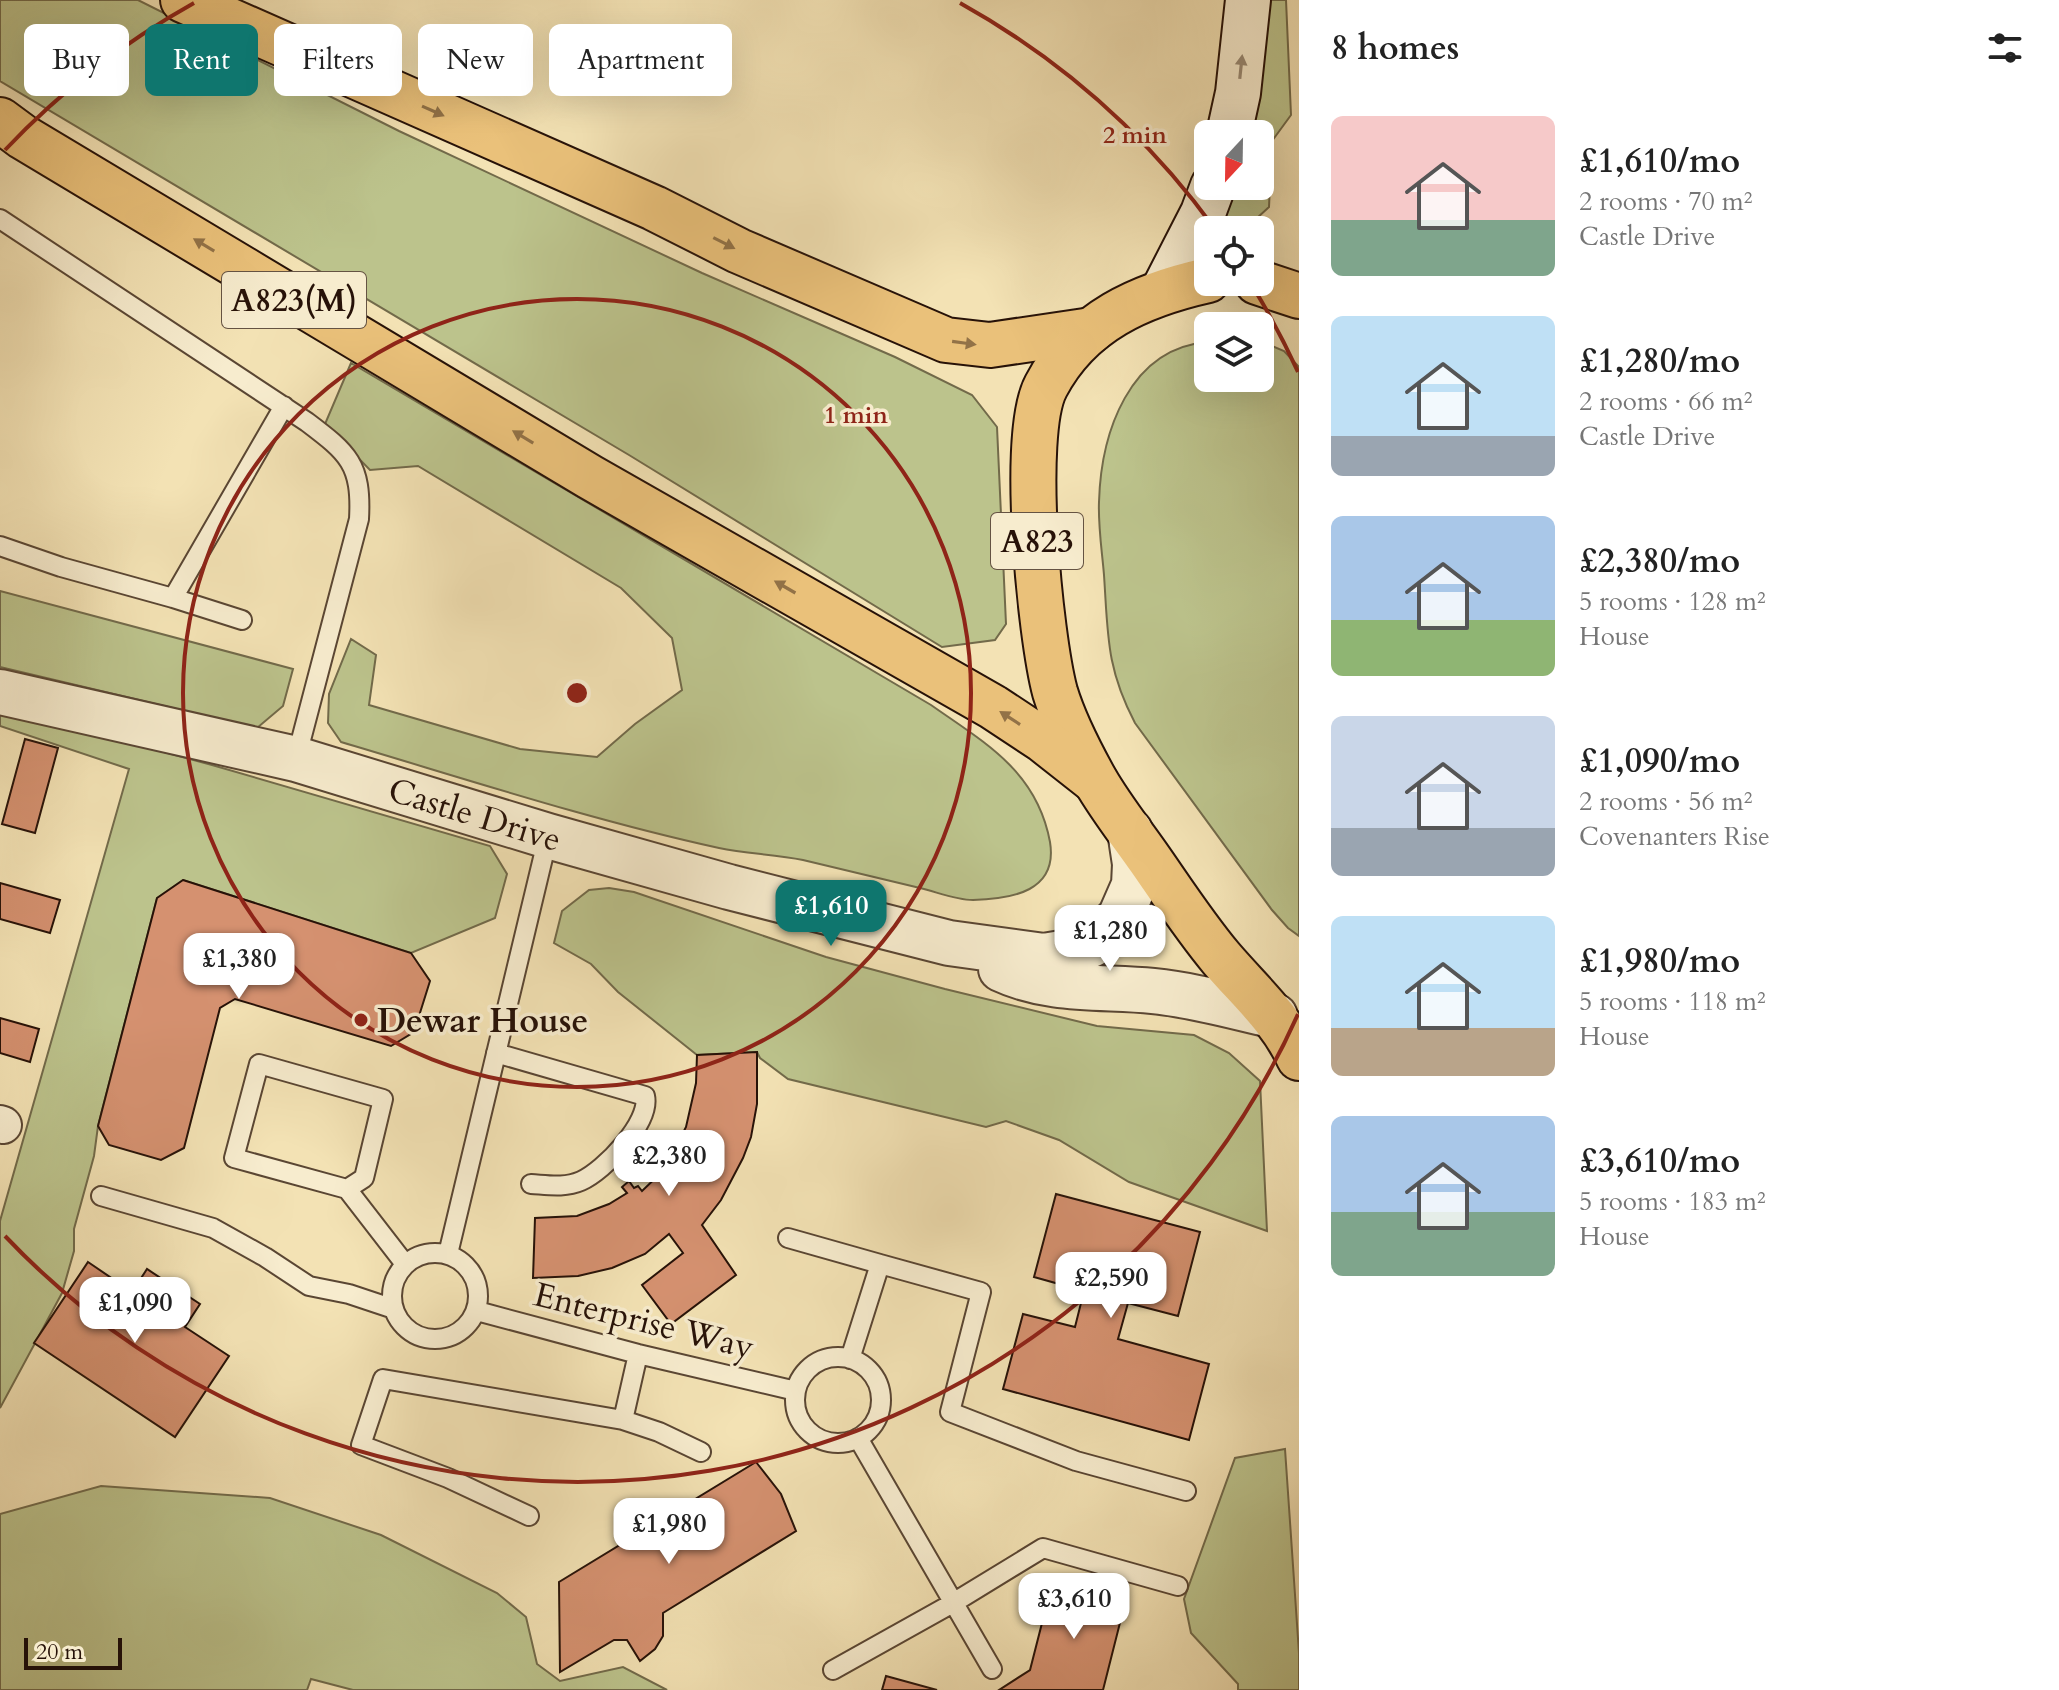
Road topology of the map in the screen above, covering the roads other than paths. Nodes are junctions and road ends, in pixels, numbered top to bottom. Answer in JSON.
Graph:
{"nodes":[{"id":1,"x":183,"y":0,"type":"edge"},
{"id":2,"x":1248,"y":0,"type":"edge"},
{"id":3,"x":0,"y":120,"type":"edge"},
{"id":4,"x":1232,"y":120,"type":"edge"},
{"id":5,"x":1208,"y":200,"type":"edge"},
{"id":6,"x":0,"y":219,"type":"edge"},
{"id":7,"x":1194,"y":283,"type":"edge"},
{"id":8,"x":1274,"y":288,"type":"edge"},
{"id":9,"x":1163,"y":291,"type":"junction"},
{"id":10,"x":1299,"y":296,"type":"edge"},
{"id":11,"x":1092,"y":330,"type":"junction"},
{"id":12,"x":284,"y":406,"type":"junction"},
{"id":13,"x":0,"y":546,"type":"edge"},
{"id":14,"x":173,"y":598,"type":"junction"},
{"id":15,"x":242,"y":620,"type":"dead end"},
{"id":16,"x":0,"y":692,"type":"edge"},
{"id":17,"x":296,"y":759,"type":"junction"},
{"id":18,"x":1095,"y":781,"type":"junction"},
{"id":19,"x":1130,"y":831,"type":"junction"},
{"id":20,"x":548,"y":836,"type":"junction"},
{"id":21,"x":949,"y":943,"type":"junction"},
{"id":22,"x":1284,"y":1021,"type":"edge"},
{"id":23,"x":496,"y":1053,"type":"junction"},
{"id":24,"x":1299,"y":1058,"type":"edge"},
{"id":25,"x":531,"y":1184,"type":"dead end"},
{"id":26,"x":347,"y":1189,"type":"junction"},
{"id":27,"x":101,"y":1196,"type":"dead end"},
{"id":28,"x":788,"y":1238,"type":"dead end"},
{"id":29,"x":448,"y":1254,"type":"junction"},
{"id":30,"x":405,"y":1264,"type":"junction"},
{"id":31,"x":880,"y":1264,"type":"junction"},
{"id":32,"x":394,"y":1309,"type":"junction"},
{"id":33,"x":477,"y":1311,"type":"junction"},
{"id":34,"x":638,"y":1354,"type":"junction"},
{"id":35,"x":850,"y":1359,"type":"junction"},
{"id":36,"x":796,"y":1391,"type":"junction"},
{"id":37,"x":623,"y":1420,"type":"junction"},
{"id":38,"x":858,"y":1438,"type":"junction"},
{"id":39,"x":701,"y":1452,"type":"dead end"},
{"id":40,"x":1186,"y":1491,"type":"dead end"},
{"id":41,"x":529,"y":1516,"type":"dead end"},
{"id":42,"x":1178,"y":1586,"type":"dead end"},
{"id":43,"x":953,"y":1603,"type":"junction"},
{"id":44,"x":992,"y":1669,"type":"dead end"},
{"id":45,"x":833,"y":1670,"type":"dead end"}],
"edges":[{"from":1,"to":11,"type":"main road","one_way":true},
{"from":4,"to":2,"type":"street","one_way":true},
{"from":18,"to":3,"type":"main road","number":"A823(M)","one_way":true},
{"from":5,"to":9,"type":"street"},
{"from":6,"to":12,"type":"lane"},
{"from":7,"to":9,"type":"main road","number":"A823"},
{"from":8,"to":10,"type":"main road"},
{"from":9,"to":11,"type":"main road","number":"A823"},
{"from":11,"to":18,"type":"main road","number":"A823"},
{"from":12,"to":14,"type":"lane"},
{"from":12,"to":17,"type":"lane"},
{"from":13,"to":14,"type":"lane"},
{"from":14,"to":15,"type":"lane"},
{"from":16,"to":17,"type":"street","name":"Castle Drive"},
{"from":17,"to":20,"type":"street","name":"Castle Drive"},
{"from":18,"to":19,"type":"main road","number":"A823"},
{"from":19,"to":21,"type":"street","name":"Castle Drive"},
{"from":19,"to":22,"type":"main road","number":"A823"},
{"from":20,"to":21,"type":"street","name":"Castle Drive"},
{"from":20,"to":23,"type":"lane"},
{"from":21,"to":22,"type":"street","name":"Castle Drive"},
{"from":22,"to":24,"type":"main road","number":"A823"},
{"from":23,"to":25,"type":"lane"},
{"from":23,"to":29,"type":"lane"},
{"from":26,"to":26,"type":"lane"},
{"from":26,"to":30,"type":"lane"},
{"from":27,"to":32,"type":"lane"},
{"from":28,"to":31,"type":"lane"},
{"from":29,"to":30,"type":"lane"},
{"from":29,"to":33,"type":"lane"},
{"from":30,"to":32,"type":"lane"},
{"from":31,"to":35,"type":"lane"},
{"from":31,"to":40,"type":"lane"},
{"from":32,"to":33,"type":"lane"},
{"from":33,"to":34,"type":"lane","name":"Enterprise Way"},
{"from":34,"to":36,"type":"lane","name":"Enterprise Way"},
{"from":34,"to":37,"type":"lane"},
{"from":35,"to":36,"type":"lane"},
{"from":35,"to":38,"type":"lane"},
{"from":36,"to":38,"type":"lane"},
{"from":37,"to":39,"type":"lane"},
{"from":37,"to":41,"type":"lane"},
{"from":38,"to":43,"type":"lane"},
{"from":42,"to":43,"type":"lane"},
{"from":43,"to":44,"type":"lane"},
{"from":43,"to":45,"type":"lane"}]}
